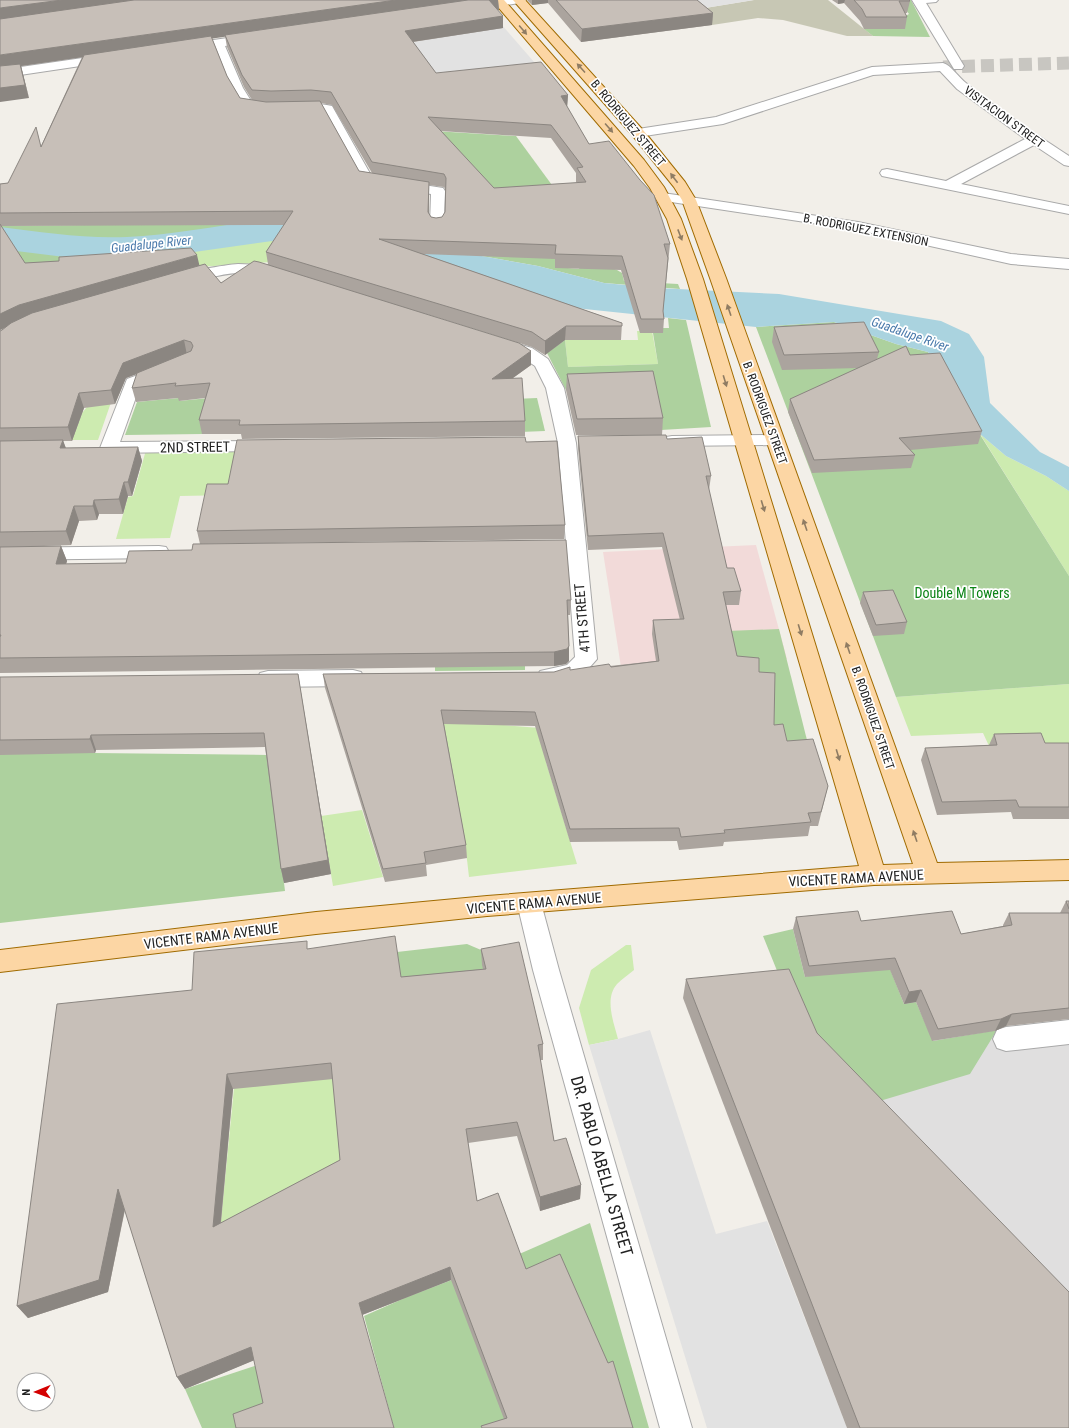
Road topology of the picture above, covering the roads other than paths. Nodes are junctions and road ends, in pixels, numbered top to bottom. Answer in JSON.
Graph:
{"nodes":[{"id":1,"x":520,"y":0,"type":"edge"},
{"id":2,"x":932,"y":0,"type":"edge"},
{"id":3,"x":499,"y":2,"type":"edge"},
{"id":4,"x":462,"y":8,"type":"edge"},
{"id":5,"x":271,"y":35,"type":"edge"},
{"id":6,"x":218,"y":43,"type":"junction"},
{"id":7,"x":172,"y":50,"type":"edge"},
{"id":8,"x":125,"y":56,"type":"edge"},
{"id":9,"x":958,"y":66,"type":"dead end"},
{"id":10,"x":0,"y":74,"type":"edge"},
{"id":11,"x":638,"y":133,"type":"junction"},
{"id":12,"x":1034,"y":139,"type":"junction"},
{"id":13,"x":1069,"y":162,"type":"edge"},
{"id":14,"x":886,"y":173,"type":"dead end"},
{"id":15,"x":948,"y":185,"type":"junction"},
{"id":16,"x":663,"y":197,"type":"junction"},
{"id":17,"x":689,"y":200,"type":"junction"},
{"id":18,"x":1069,"y":210,"type":"edge"},
{"id":19,"x":437,"y":226,"type":"edge"},
{"id":20,"x":1069,"y":264,"type":"edge"},
{"id":21,"x":286,"y":277,"type":"edge"},
{"id":22,"x":166,"y":284,"type":"edge"},
{"id":23,"x":489,"y":340,"type":"edge"},
{"id":24,"x":174,"y":367,"type":"edge"},
{"id":25,"x":743,"y":440,"type":"junction"},
{"id":26,"x":774,"y":440,"type":"junction"},
{"id":27,"x":658,"y":441,"type":"edge"},
{"id":28,"x":282,"y":446,"type":"edge"},
{"id":29,"x":176,"y":552,"type":"edge"},
{"id":30,"x":0,"y":554,"type":"edge"},
{"id":31,"x":530,"y":676,"type":"edge"},
{"id":32,"x":372,"y":678,"type":"edge"},
{"id":33,"x":245,"y":679,"type":"edge"},
{"id":34,"x":1069,"y":870,"type":"edge"},
{"id":35,"x":928,"y":873,"type":"junction"},
{"id":36,"x":874,"y":874,"type":"junction"},
{"id":37,"x":529,"y":904,"type":"junction"},
{"id":38,"x":0,"y":961,"type":"edge"},
{"id":39,"x":1069,"y":1032,"type":"edge"},
{"id":40,"x":1006,"y":1039,"type":"dead end"},
{"id":41,"x":676,"y":1428,"type":"edge"}],
"edges":[{"from":1,"to":3,"type":"street"},
{"from":11,"to":1,"type":"main road","name":"B. RODRIGUEZ STREET","one_way":true},
{"from":2,"to":9,"type":"street"},
{"from":3,"to":4,"type":"street"},
{"from":3,"to":16,"type":"main road","name":"B. RODRIGUEZ STREET","one_way":true},
{"from":5,"to":6,"type":"street"},
{"from":6,"to":7,"type":"street"},
{"from":6,"to":19,"type":"street"},
{"from":8,"to":10,"type":"street"},
{"from":11,"to":12,"type":"street","name":"VISITACION STREET"},
{"from":17,"to":11,"type":"main road","name":"B. RODRIGUEZ STREET","one_way":true},
{"from":12,"to":13,"type":"street","name":"VISITACION STREET"},
{"from":12,"to":15,"type":"street"},
{"from":14,"to":15,"type":"street"},
{"from":15,"to":18,"type":"street"},
{"from":16,"to":17,"type":"street","name":"B. RODRIGUEZ EXTENSION"},
{"from":16,"to":25,"type":"main road","name":"B. RODRIGUEZ STREET","one_way":true},
{"from":17,"to":20,"type":"street","name":"B. RODRIGUEZ EXTENSION"},
{"from":26,"to":17,"type":"main road","name":"B. RODRIGUEZ STREET","one_way":true},
{"from":21,"to":22,"type":"street"},
{"from":23,"to":31,"type":"street","name":"4TH STREET"},
{"from":24,"to":28,"type":"street","name":"2ND STREET"},
{"from":25,"to":26,"type":"street"},
{"from":25,"to":27,"type":"street"},
{"from":25,"to":36,"type":"main road","name":"B. RODRIGUEZ STREET","one_way":true},
{"from":35,"to":26,"type":"main road","name":"B. RODRIGUEZ STREET","one_way":true},
{"from":29,"to":30,"type":"street"},
{"from":32,"to":33,"type":"street"},
{"from":34,"to":35,"type":"main road","name":"VICENTE RAMA AVENUE"},
{"from":35,"to":36,"type":"main road","name":"VICENTE RAMA AVENUE"},
{"from":36,"to":37,"type":"main road","name":"VICENTE RAMA AVENUE"},
{"from":37,"to":38,"type":"main road","name":"VICENTE RAMA AVENUE"},
{"from":37,"to":41,"type":"street","name":"DR. PABLO ABELLA STREET"},
{"from":39,"to":40,"type":"street"}]}
